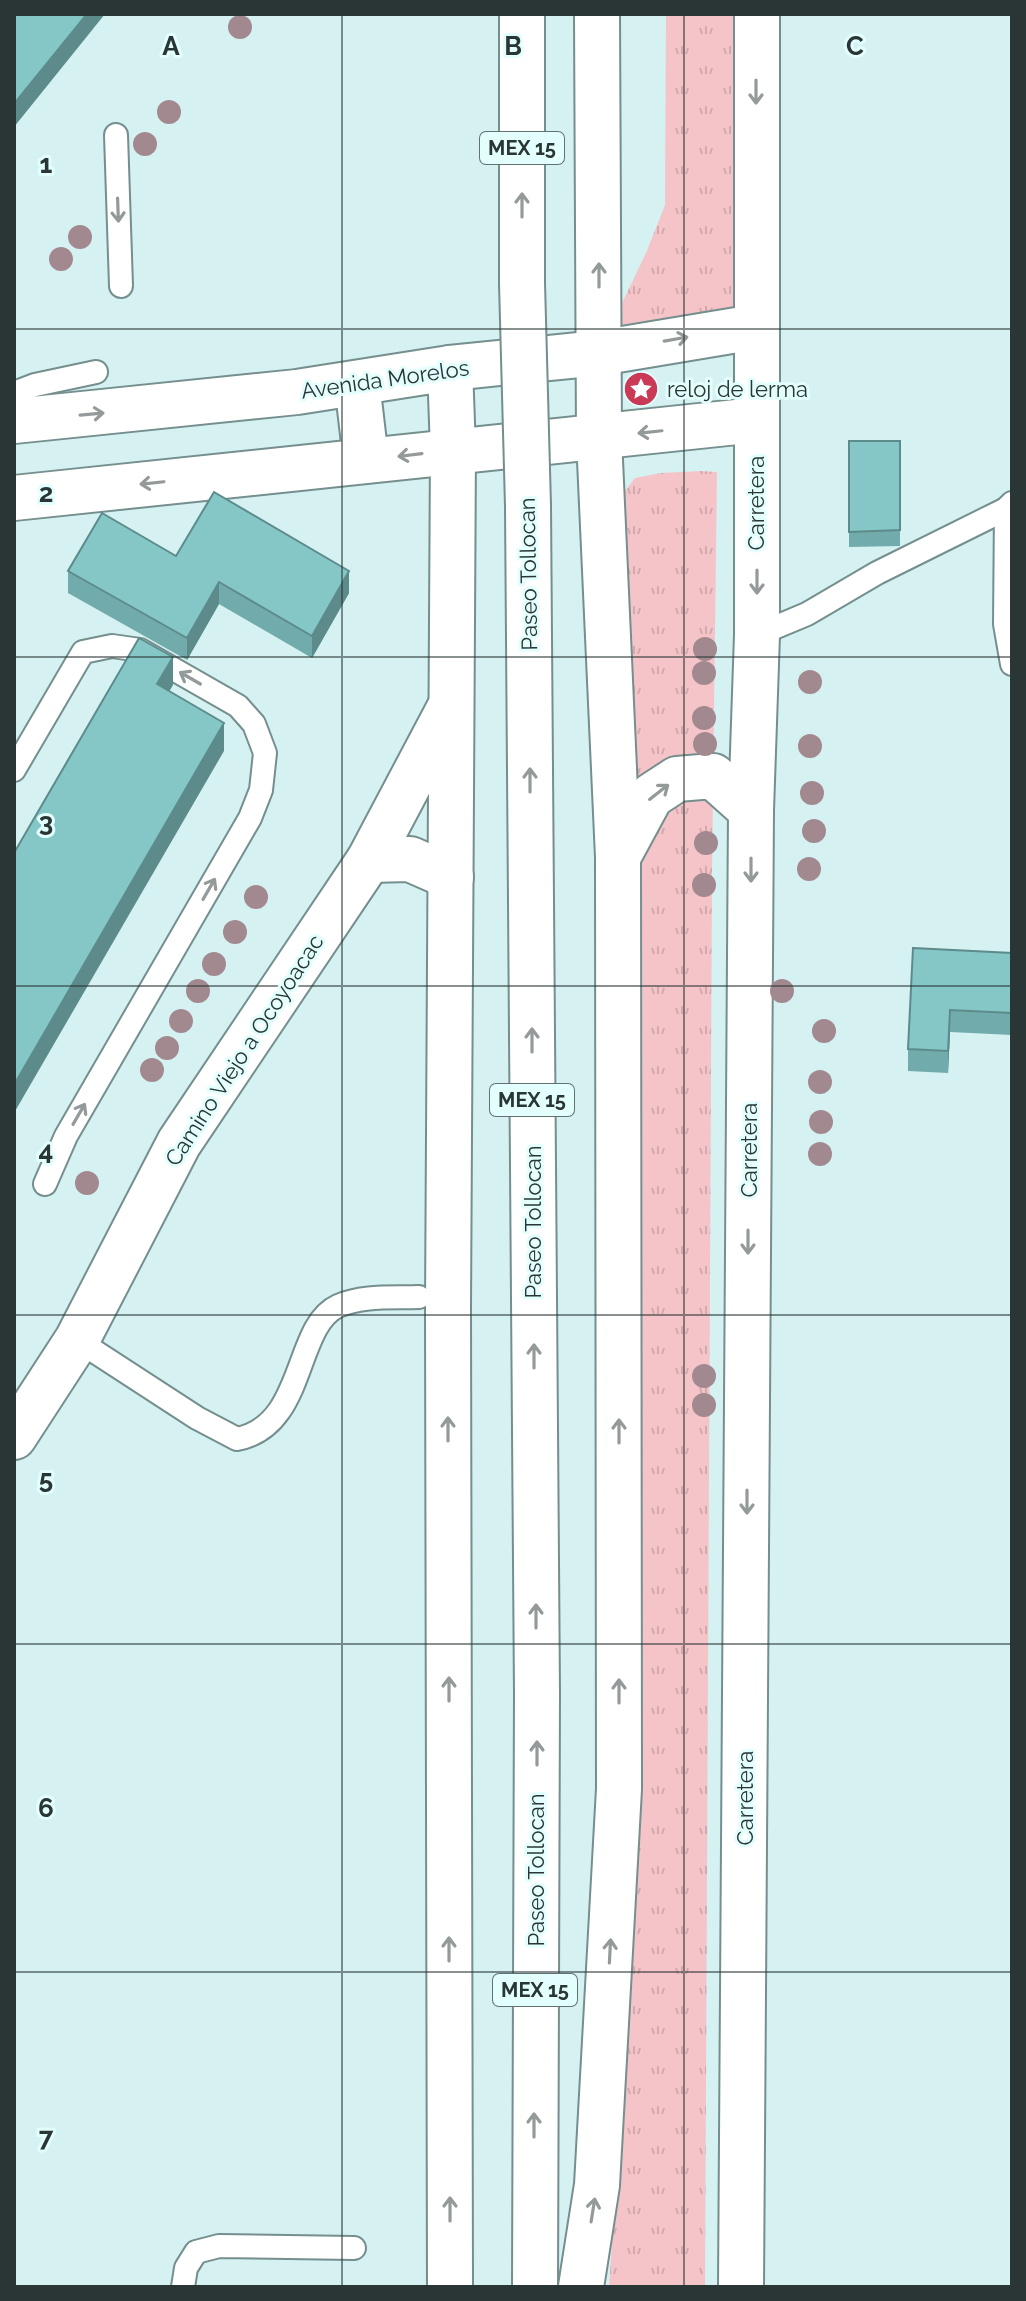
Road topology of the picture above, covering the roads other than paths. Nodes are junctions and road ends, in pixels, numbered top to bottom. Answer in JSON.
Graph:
{"nodes":[{"id":1,"x":522,"y":14,"type":"edge"},
{"id":2,"x":597,"y":14,"type":"edge"},
{"id":3,"x":757,"y":14,"type":"edge"},
{"id":4,"x":116,"y":135,"type":"dead end"},
{"id":5,"x":121,"y":286,"type":"dead end"},
{"id":6,"x":755,"y":327,"type":"junction"},
{"id":7,"x":599,"y":353,"type":"junction"},
{"id":8,"x":450,"y":368,"type":"junction"},
{"id":9,"x":96,"y":372,"type":"dead end"},
{"id":10,"x":357,"y":383,"type":"junction"},
{"id":11,"x":14,"y":393,"type":"edge"},
{"id":12,"x":756,"y":420,"type":"junction"},
{"id":13,"x":14,"y":421,"type":"edge"},
{"id":14,"x":599,"y":438,"type":"junction"},
{"id":15,"x":453,"y":450,"type":"junction"},
{"id":16,"x":366,"y":460,"type":"junction"},
{"id":17,"x":14,"y":498,"type":"edge"},
{"id":18,"x":1009,"y":506,"type":"edge"},
{"id":19,"x":757,"y":635,"type":"junction"},
{"id":20,"x":1012,"y":664,"type":"edge"},
{"id":21,"x":451,"y":705,"type":"junction"},
{"id":22,"x":14,"y":770,"type":"edge"},
{"id":23,"x":751,"y":810,"type":"junction"},
{"id":24,"x":618,"y":857,"type":"junction"},
{"id":25,"x":369,"y":860,"type":"junction"},
{"id":26,"x":451,"y":877,"type":"junction"},
{"id":27,"x":45,"y":1184,"type":"dead end"},
{"id":28,"x":419,"y":1297,"type":"dead end"},
{"id":29,"x":77,"y":1340,"type":"junction"},
{"id":30,"x":14,"y":1437,"type":"edge"},
{"id":31,"x":354,"y":2248,"type":"dead end"},
{"id":32,"x":183,"y":2287,"type":"edge"},
{"id":33,"x":450,"y":2287,"type":"edge"},
{"id":34,"x":535,"y":2287,"type":"edge"},
{"id":35,"x":581,"y":2287,"type":"edge"},
{"id":36,"x":741,"y":2287,"type":"edge"}],
"edges":[{"from":34,"to":1,"type":"main road","name":"Paseo Tollocan","number":"MEX 15","one_way":true,"bridge":true},
{"from":7,"to":2,"type":"main road","one_way":true},
{"from":3,"to":6,"type":"main road","name":"Carretera","one_way":true},
{"from":4,"to":5,"type":"lane","one_way":true},
{"from":7,"to":6,"type":"main road","name":"Avenida Morelos","one_way":true},
{"from":6,"to":12,"type":"main road","name":"Carretera"},
{"from":7,"to":8,"type":"main road","name":"Avenida Morelos"},
{"from":7,"to":14,"type":"main road"},
{"from":8,"to":10,"type":"main road","name":"Avenida Morelos"},
{"from":8,"to":15,"type":"main road"},
{"from":9,"to":11,"type":"lane"},
{"from":13,"to":10,"type":"main road","name":"Avenida Morelos","one_way":true},
{"from":10,"to":16,"type":"main road"},
{"from":12,"to":14,"type":"main road","one_way":true},
{"from":12,"to":19,"type":"main road","name":"Carretera","one_way":true},
{"from":14,"to":15,"type":"main road"},
{"from":14,"to":24,"type":"main road"},
{"from":15,"to":16,"type":"main road","one_way":true},
{"from":15,"to":21,"type":"main road"},
{"from":16,"to":17,"type":"main road","one_way":true},
{"from":18,"to":19,"type":"lane"},
{"from":18,"to":20,"type":"lane"},
{"from":19,"to":23,"type":"main road","name":"Carretera"},
{"from":21,"to":25,"type":"main road","name":"Camino Viejo a Ocoyoacac"},
{"from":21,"to":26,"type":"main road"},
{"from":27,"to":22,"type":"lane","one_way":true},
{"from":24,"to":23,"type":"main road","one_way":true},
{"from":23,"to":36,"type":"main road","name":"Carretera","one_way":true},
{"from":35,"to":24,"type":"main road","one_way":true},
{"from":25,"to":26,"type":"main road"},
{"from":25,"to":29,"type":"main road","name":"Camino Viejo a Ocoyoacac"},
{"from":33,"to":26,"type":"main road","one_way":true},
{"from":28,"to":29,"type":"lane"},
{"from":29,"to":30,"type":"main road","name":"Camino Viejo a Ocoyoacac"},
{"from":31,"to":32,"type":"lane"}]}
